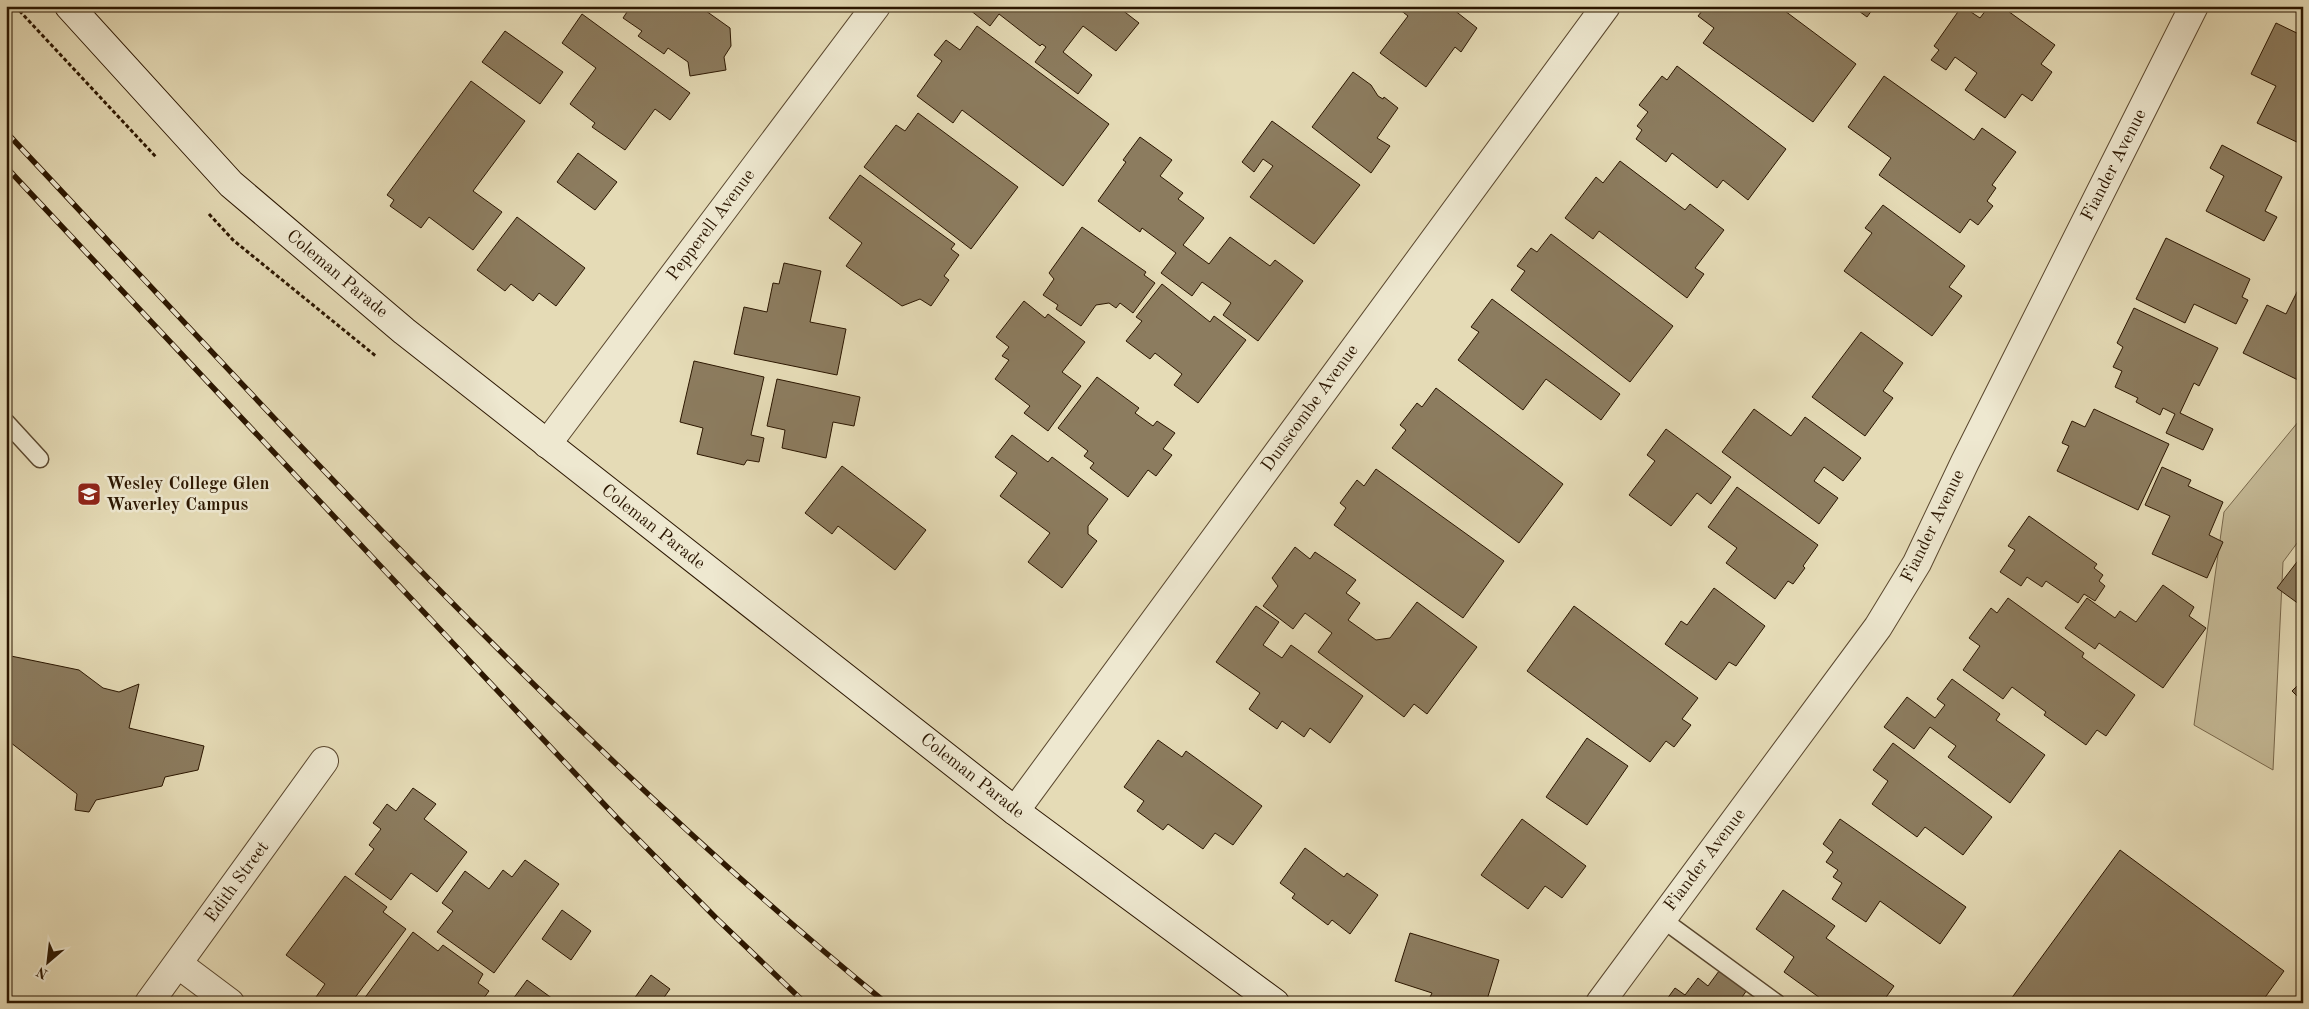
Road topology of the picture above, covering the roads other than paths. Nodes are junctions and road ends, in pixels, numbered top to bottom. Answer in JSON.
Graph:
{"nodes":[{"id":1,"x":69,"y":6,"type":"edge"},
{"id":2,"x":876,"y":6,"type":"edge"},
{"id":3,"x":1606,"y":6,"type":"edge"},
{"id":4,"x":2194,"y":6,"type":"edge"},
{"id":5,"x":6,"y":422,"type":"edge"},
{"id":6,"x":547,"y":444,"type":"junction"},
{"id":7,"x":40,"y":459,"type":"dead end"},
{"id":8,"x":324,"y":761,"type":"dead end"},
{"id":9,"x":1015,"y":811,"type":"junction"},
{"id":10,"x":1662,"y":918,"type":"junction"},
{"id":11,"x":178,"y":964,"type":"junction"},
{"id":12,"x":149,"y":1003,"type":"edge"},
{"id":13,"x":230,"y":1003,"type":"edge"},
{"id":14,"x":1276,"y":1003,"type":"edge"},
{"id":15,"x":1600,"y":1003,"type":"edge"},
{"id":16,"x":1777,"y":1003,"type":"edge"}],
"edges":[{"from":1,"to":6,"type":"street","name":"Coleman Parade"},
{"from":2,"to":6,"type":"street","name":"Pepperell Avenue"},
{"from":3,"to":9,"type":"street","name":"Dunscombe Avenue"},
{"from":4,"to":10,"type":"street","name":"Fiander Avenue"},
{"from":5,"to":7,"type":"lane"},
{"from":6,"to":9,"type":"street","name":"Coleman Parade"},
{"from":8,"to":11,"type":"street","name":"Edith Street"},
{"from":9,"to":14,"type":"street","name":"Coleman Parade"},
{"from":10,"to":15,"type":"street","name":"Fiander Avenue"},
{"from":10,"to":16,"type":"lane"},
{"from":11,"to":12,"type":"street","name":"Edith Street"},
{"from":11,"to":13,"type":"street"}]}
